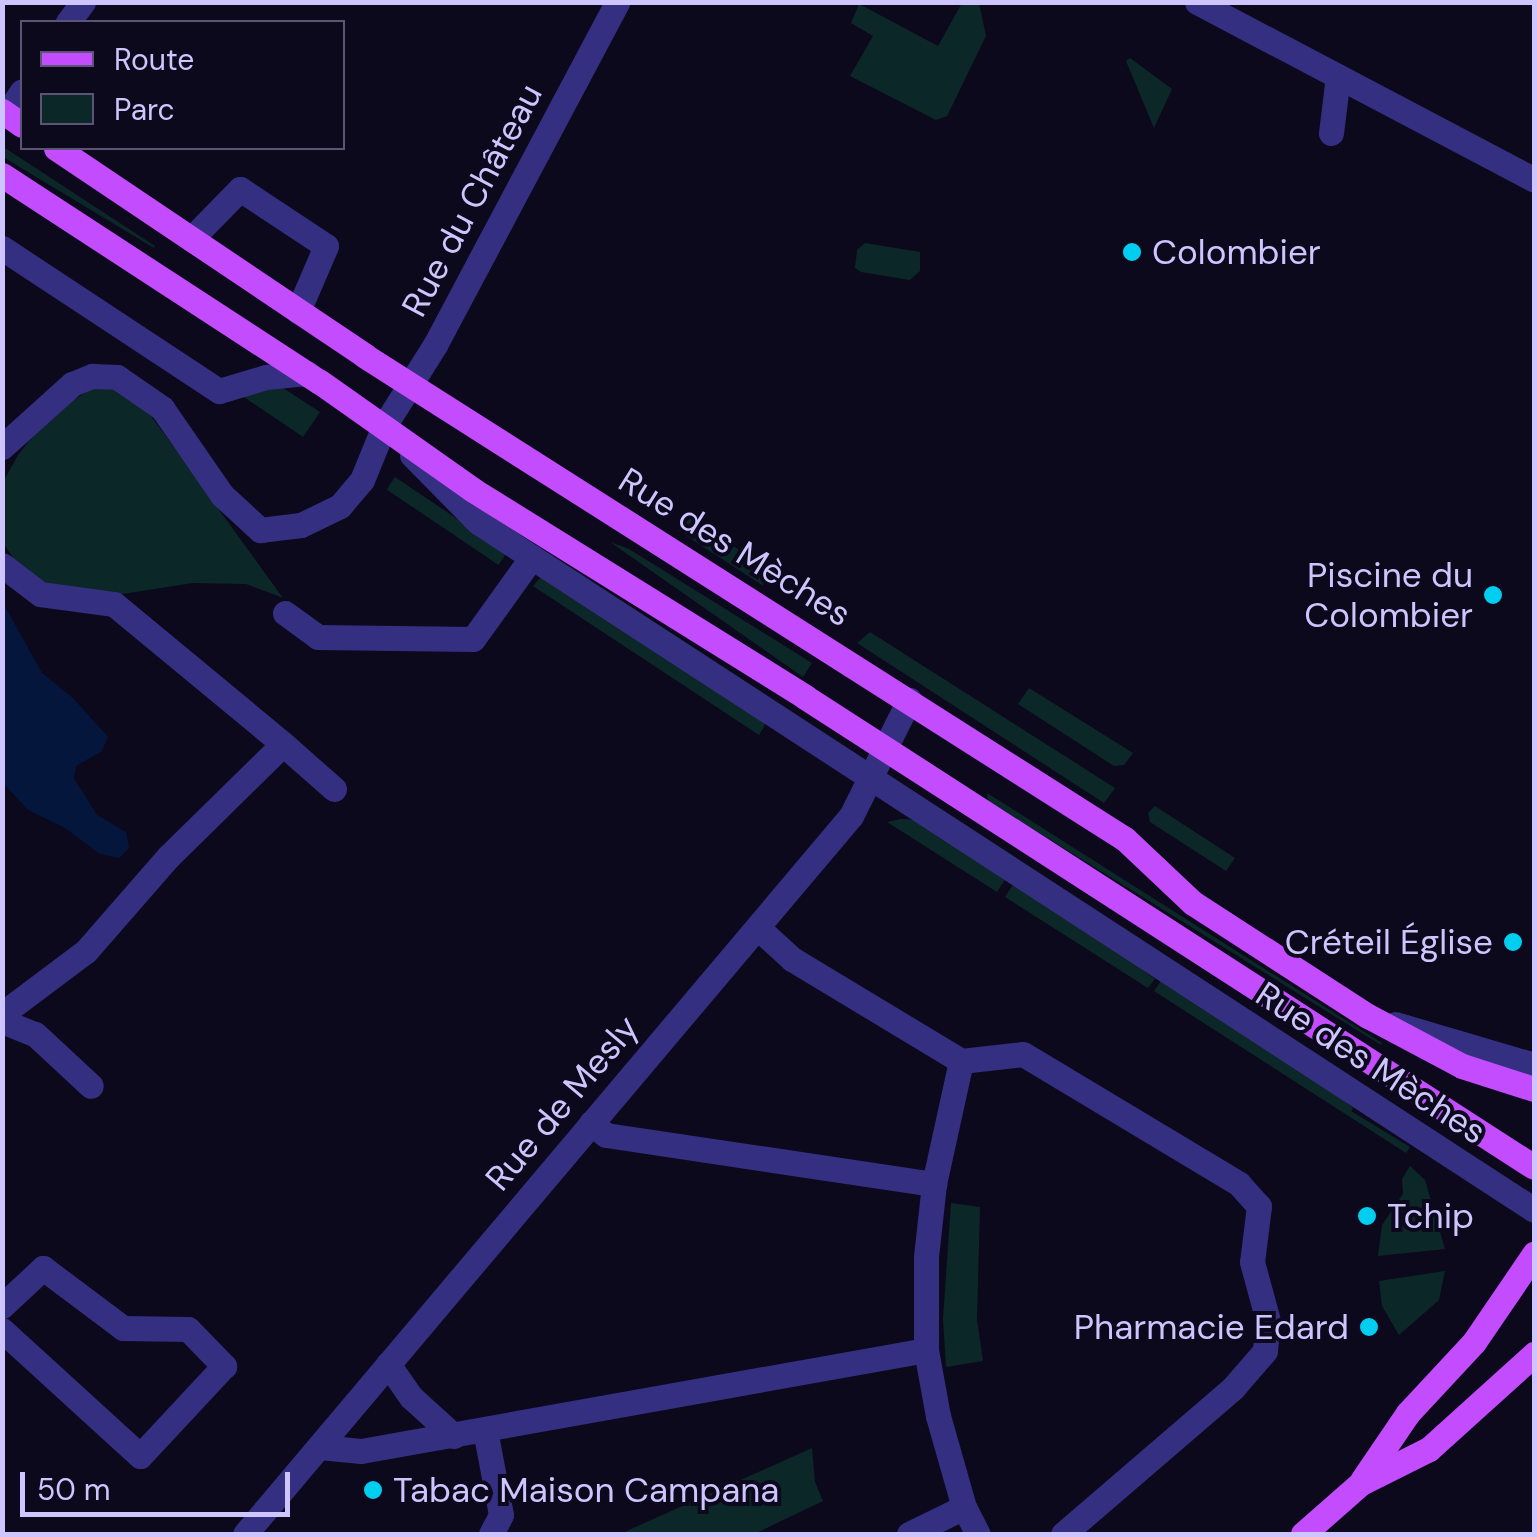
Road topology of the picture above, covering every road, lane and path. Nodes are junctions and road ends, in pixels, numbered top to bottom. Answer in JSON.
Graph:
{"nodes":[{"id":1,"x":617,"y":2,"type":"edge"},
{"id":2,"x":1197,"y":2,"type":"edge"},
{"id":3,"x":1338,"y":76,"type":"junction"},
{"id":4,"x":1331,"y":133,"type":"dead end"},
{"id":5,"x":59,"y":150,"type":"edge"},
{"id":6,"x":2,"y":176,"type":"edge"},
{"id":7,"x":1534,"y":180,"type":"edge"},
{"id":8,"x":191,"y":239,"type":"junction"},
{"id":9,"x":2,"y":248,"type":"edge"},
{"id":10,"x":298,"y":311,"type":"junction"},
{"id":11,"x":307,"y":373,"type":"junction"},
{"id":12,"x":411,"y":384,"type":"junction"},
{"id":13,"x":384,"y":426,"type":"junction"},
{"id":14,"x":2,"y":446,"type":"edge"},
{"id":15,"x":532,"y":557,"type":"junction"},
{"id":16,"x":2,"y":565,"type":"edge"},
{"id":17,"x":286,"y":613,"type":"dead end"},
{"id":18,"x":908,"y":700,"type":"junction"},
{"id":19,"x":283,"y":744,"type":"junction"},
{"id":20,"x":884,"y":750,"type":"junction"},
{"id":21,"x":872,"y":777,"type":"junction"},
{"id":22,"x":334,"y":789,"type":"dead end"},
{"id":23,"x":758,"y":928,"type":"junction"},
{"id":24,"x":1368,"y":1016,"type":"junction"},
{"id":25,"x":2,"y":1018,"type":"edge"},
{"id":26,"x":961,"y":1060,"type":"junction"},
{"id":27,"x":1534,"y":1066,"type":"edge"},
{"id":28,"x":91,"y":1086,"type":"dead end"},
{"id":29,"x":1534,"y":1089,"type":"edge"},
{"id":30,"x":591,"y":1123,"type":"junction"},
{"id":31,"x":1534,"y":1167,"type":"edge"},
{"id":32,"x":934,"y":1184,"type":"junction"},
{"id":33,"x":1534,"y":1210,"type":"edge"},
{"id":34,"x":1534,"y":1254,"type":"edge"},
{"id":35,"x":2,"y":1306,"type":"edge"},
{"id":36,"x":2,"y":1330,"type":"edge"},
{"id":37,"x":926,"y":1350,"type":"junction"},
{"id":38,"x":1534,"y":1354,"type":"edge"},
{"id":39,"x":388,"y":1364,"type":"junction"},
{"id":40,"x":485,"y":1430,"type":"junction"},
{"id":41,"x":454,"y":1436,"type":"junction"},
{"id":42,"x":320,"y":1447,"type":"junction"},
{"id":43,"x":1360,"y":1483,"type":"junction"},
{"id":44,"x":964,"y":1508,"type":"junction"},
{"id":45,"x":244,"y":1534,"type":"edge"},
{"id":46,"x":491,"y":1534,"type":"edge"},
{"id":47,"x":909,"y":1534,"type":"edge"},
{"id":48,"x":978,"y":1534,"type":"edge"},
{"id":49,"x":1063,"y":1534,"type":"edge"},
{"id":50,"x":1303,"y":1534,"type":"edge"}],
"edges":[{"from":1,"to":12,"type":"street","name":"Rue du Château"},
{"from":2,"to":3,"type":"street"},
{"from":3,"to":4,"type":"street"},
{"from":3,"to":7,"type":"street"},
{"from":5,"to":8,"type":"main road","name":"Rue des Mèches"},
{"from":6,"to":11,"type":"main road","name":"Rue des Mèches"},
{"from":8,"to":10,"type":"main road","name":"Rue des Mèches"},
{"from":8,"to":10,"type":"street"},
{"from":9,"to":11,"type":"street"},
{"from":10,"to":12,"type":"main road","name":"Rue des Mèches"},
{"from":11,"to":13,"type":"main road","name":"Rue des Mèches"},
{"from":12,"to":13,"type":"street","name":"Rue du Château"},
{"from":12,"to":18,"type":"main road","name":"Rue des Mèches"},
{"from":13,"to":14,"type":"street","name":"Rue du Château"},
{"from":13,"to":15,"type":"street","name":"Rue des Mèches"},
{"from":13,"to":20,"type":"main road","name":"Rue des Mèches"},
{"from":15,"to":17,"type":"street"},
{"from":15,"to":21,"type":"street","name":"Rue des Mèches"},
{"from":16,"to":19,"type":"street"},
{"from":18,"to":20,"type":"street","name":"Rue de Mesly"},
{"from":18,"to":24,"type":"main road","name":"Rue des Mèches"},
{"from":19,"to":22,"type":"street"},
{"from":19,"to":25,"type":"street"},
{"from":20,"to":21,"type":"street","name":"Rue de Mesly"},
{"from":20,"to":31,"type":"main road","name":"Rue des Mèches"},
{"from":21,"to":23,"type":"street","name":"Rue de Mesly"},
{"from":21,"to":33,"type":"street","name":"Rue des Mèches"},
{"from":23,"to":26,"type":"street"},
{"from":23,"to":30,"type":"street","name":"Rue de Mesly"},
{"from":24,"to":27,"type":"street","name":"Rue des Mèches"},
{"from":24,"to":29,"type":"main road","name":"Rue des Mèches"},
{"from":25,"to":28,"type":"street"},
{"from":26,"to":32,"type":"street"},
{"from":26,"to":49,"type":"street"},
{"from":30,"to":32,"type":"street"},
{"from":30,"to":39,"type":"street","name":"Rue de Mesly"},
{"from":32,"to":37,"type":"street"},
{"from":34,"to":43,"type":"main road"},
{"from":35,"to":36,"type":"street"},
{"from":37,"to":40,"type":"street"},
{"from":37,"to":44,"type":"street"},
{"from":38,"to":43,"type":"main road"},
{"from":39,"to":41,"type":"street"},
{"from":39,"to":42,"type":"street","name":"Rue de Mesly"},
{"from":40,"to":41,"type":"street"},
{"from":40,"to":46,"type":"street"},
{"from":41,"to":42,"type":"street"},
{"from":42,"to":45,"type":"street","name":"Rue de Mesly"},
{"from":43,"to":50,"type":"main road"},
{"from":44,"to":47,"type":"street"},
{"from":44,"to":48,"type":"street"}]}
